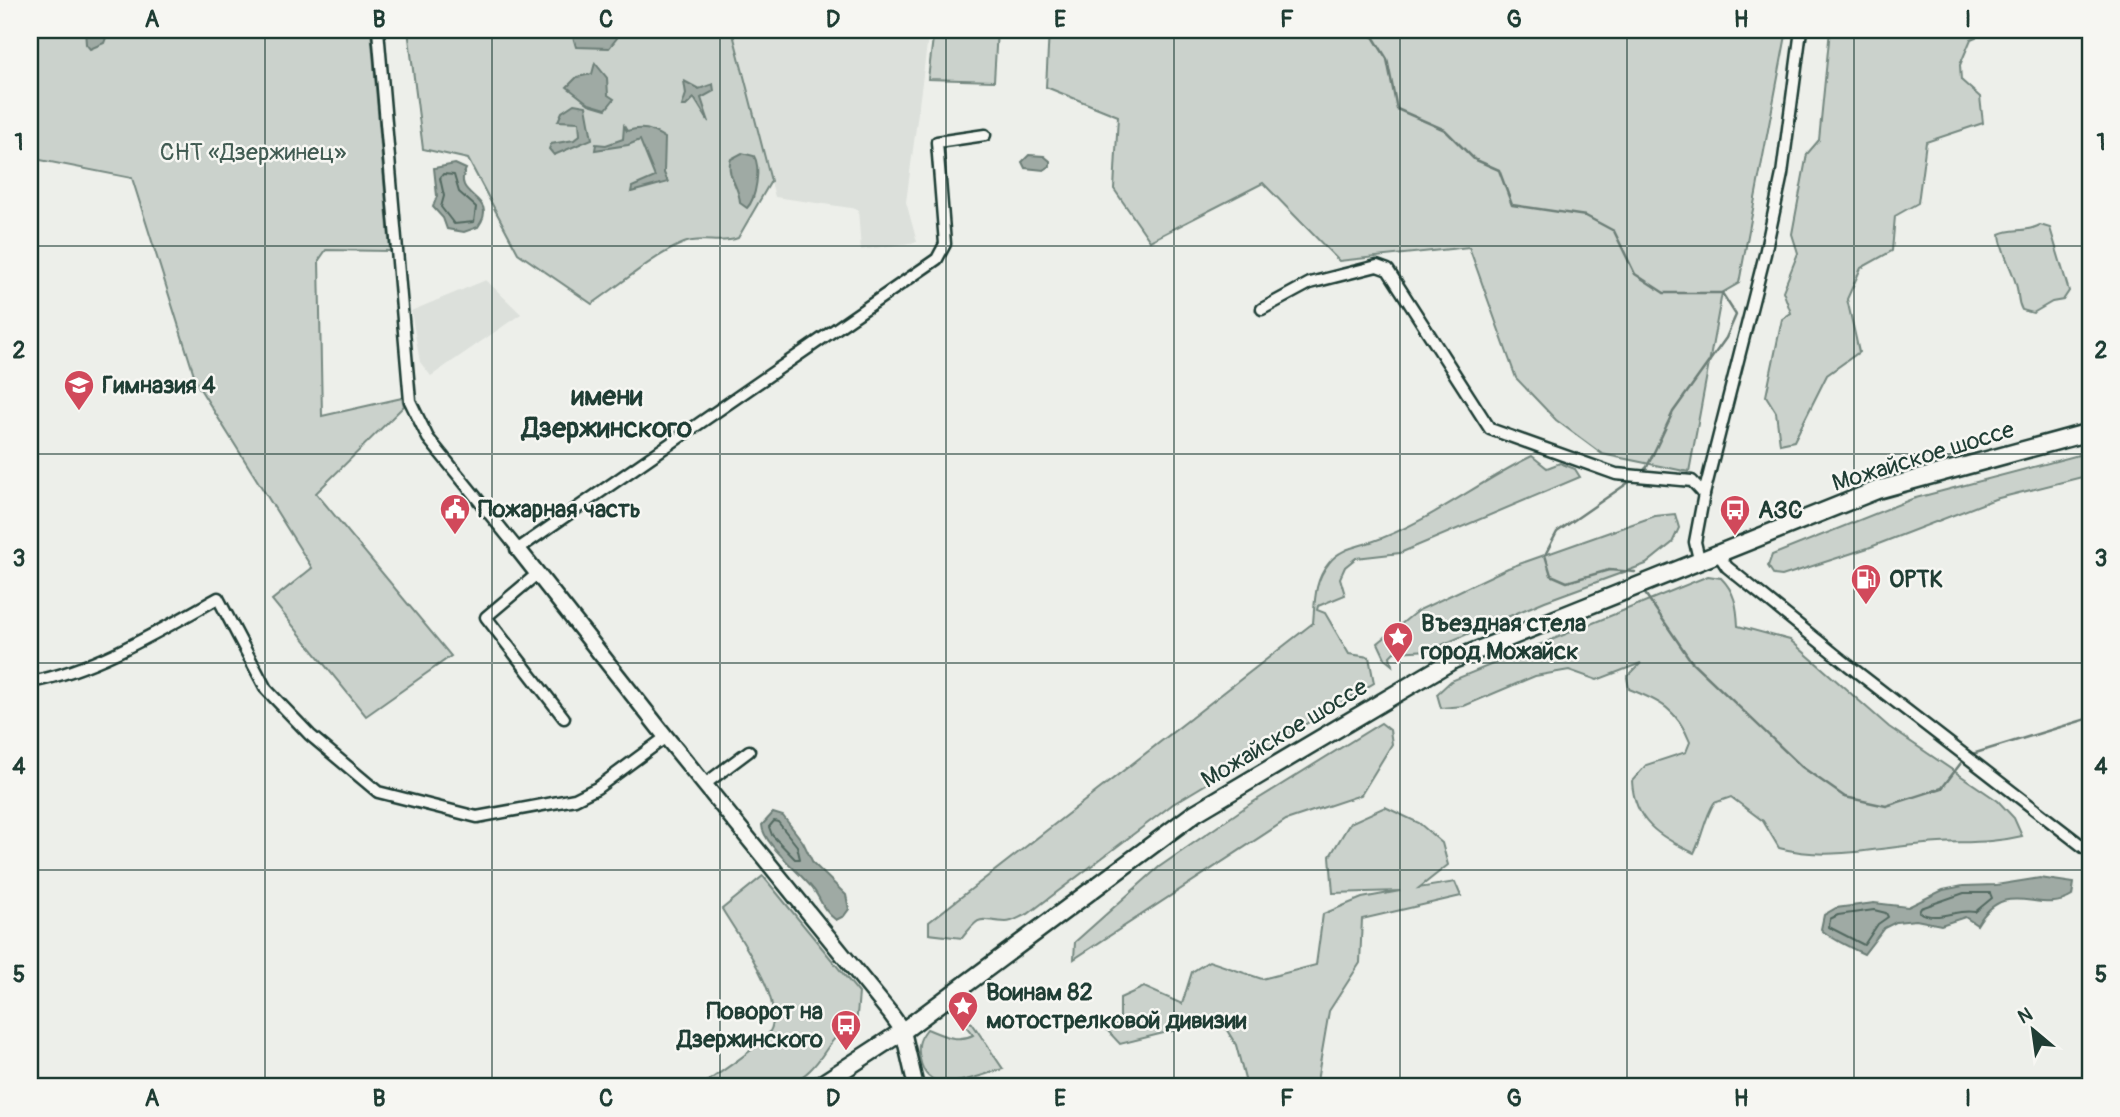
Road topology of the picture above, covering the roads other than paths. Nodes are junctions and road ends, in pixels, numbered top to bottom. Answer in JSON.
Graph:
{"nodes":[{"id":1,"x":378,"y":30,"type":"edge"},
{"id":2,"x":1801,"y":30,"type":"edge"},
{"id":3,"x":985,"y":135,"type":"dead end"},
{"id":4,"x":1262,"y":309,"type":"dead end"},
{"id":5,"x":2090,"y":432,"type":"edge"},
{"id":6,"x":1704,"y":494,"type":"junction"},
{"id":7,"x":518,"y":549,"type":"junction"},
{"id":8,"x":1717,"y":552,"type":"junction"},
{"id":9,"x":1699,"y":559,"type":"junction"},
{"id":10,"x":537,"y":574,"type":"junction"},
{"id":11,"x":30,"y":682,"type":"edge"},
{"id":12,"x":564,"y":718,"type":"dead end"},
{"id":13,"x":666,"y":737,"type":"junction"},
{"id":14,"x":749,"y":751,"type":"dead end"},
{"id":15,"x":705,"y":784,"type":"junction"},
{"id":16,"x":2090,"y":852,"type":"edge"},
{"id":17,"x":903,"y":1031,"type":"junction"},
{"id":18,"x":817,"y":1087,"type":"edge"},
{"id":19,"x":916,"y":1087,"type":"edge"}],
"edges":[{"from":1,"to":7,"type":"street"},
{"from":2,"to":6,"type":"street"},
{"from":3,"to":7,"type":"street"},
{"from":4,"to":6,"type":"street"},
{"from":5,"to":8,"type":"main road","name":"Можайское шоссе"},
{"from":6,"to":9,"type":"street"},
{"from":7,"to":10,"type":"street"},
{"from":8,"to":9,"type":"main road","name":"Можайское шоссе"},
{"from":8,"to":16,"type":"street"},
{"from":9,"to":17,"type":"main road","name":"Можайское шоссе"},
{"from":10,"to":12,"type":"street"},
{"from":10,"to":13,"type":"street"},
{"from":11,"to":13,"type":"street"},
{"from":13,"to":15,"type":"street"},
{"from":14,"to":15,"type":"street"},
{"from":15,"to":17,"type":"street"},
{"from":17,"to":18,"type":"main road","name":"Можайское шоссе"},
{"from":17,"to":19,"type":"street"}]}
